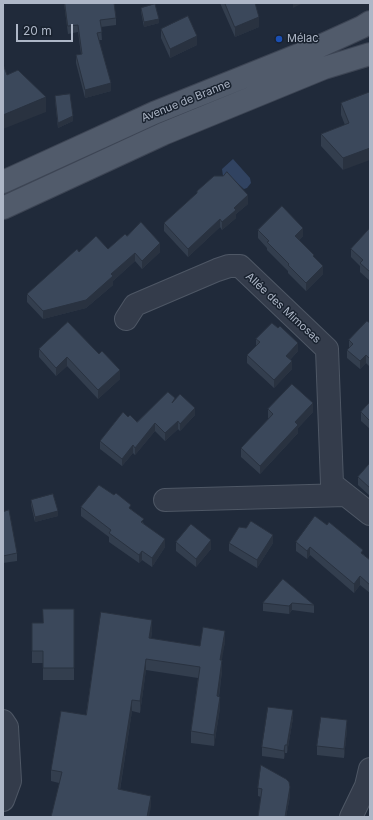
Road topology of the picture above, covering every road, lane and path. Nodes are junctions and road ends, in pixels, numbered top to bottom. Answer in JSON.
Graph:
{"nodes":[{"id":1,"x":370,"y":22,"type":"edge"},
{"id":2,"x":370,"y":54,"type":"edge"},
{"id":3,"x":3,"y":182,"type":"edge"},
{"id":4,"x":3,"y":208,"type":"edge"},
{"id":5,"x":126,"y":319,"type":"dead end"},
{"id":6,"x":346,"y":495,"type":"junction"},
{"id":7,"x":165,"y":500,"type":"dead end"},
{"id":8,"x":370,"y":514,"type":"edge"},
{"id":9,"x":3,"y":721,"type":"edge"},
{"id":10,"x":369,"y":780,"type":"edge"},
{"id":11,"x":3,"y":800,"type":"edge"},
{"id":12,"x":351,"y":817,"type":"edge"}],
"edges":[{"from":1,"to":3,"type":"main road","name":"Avenue de Branne"},
{"from":2,"to":4,"type":"main road","name":"Avenue de Branne"},
{"from":5,"to":6,"type":"street","name":"Allée des Mimosas"},
{"from":6,"to":7,"type":"street"},
{"from":6,"to":8,"type":"street","name":"Allée des Mimosas"},
{"from":9,"to":11,"type":"street"},
{"from":10,"to":12,"type":"street"}]}
